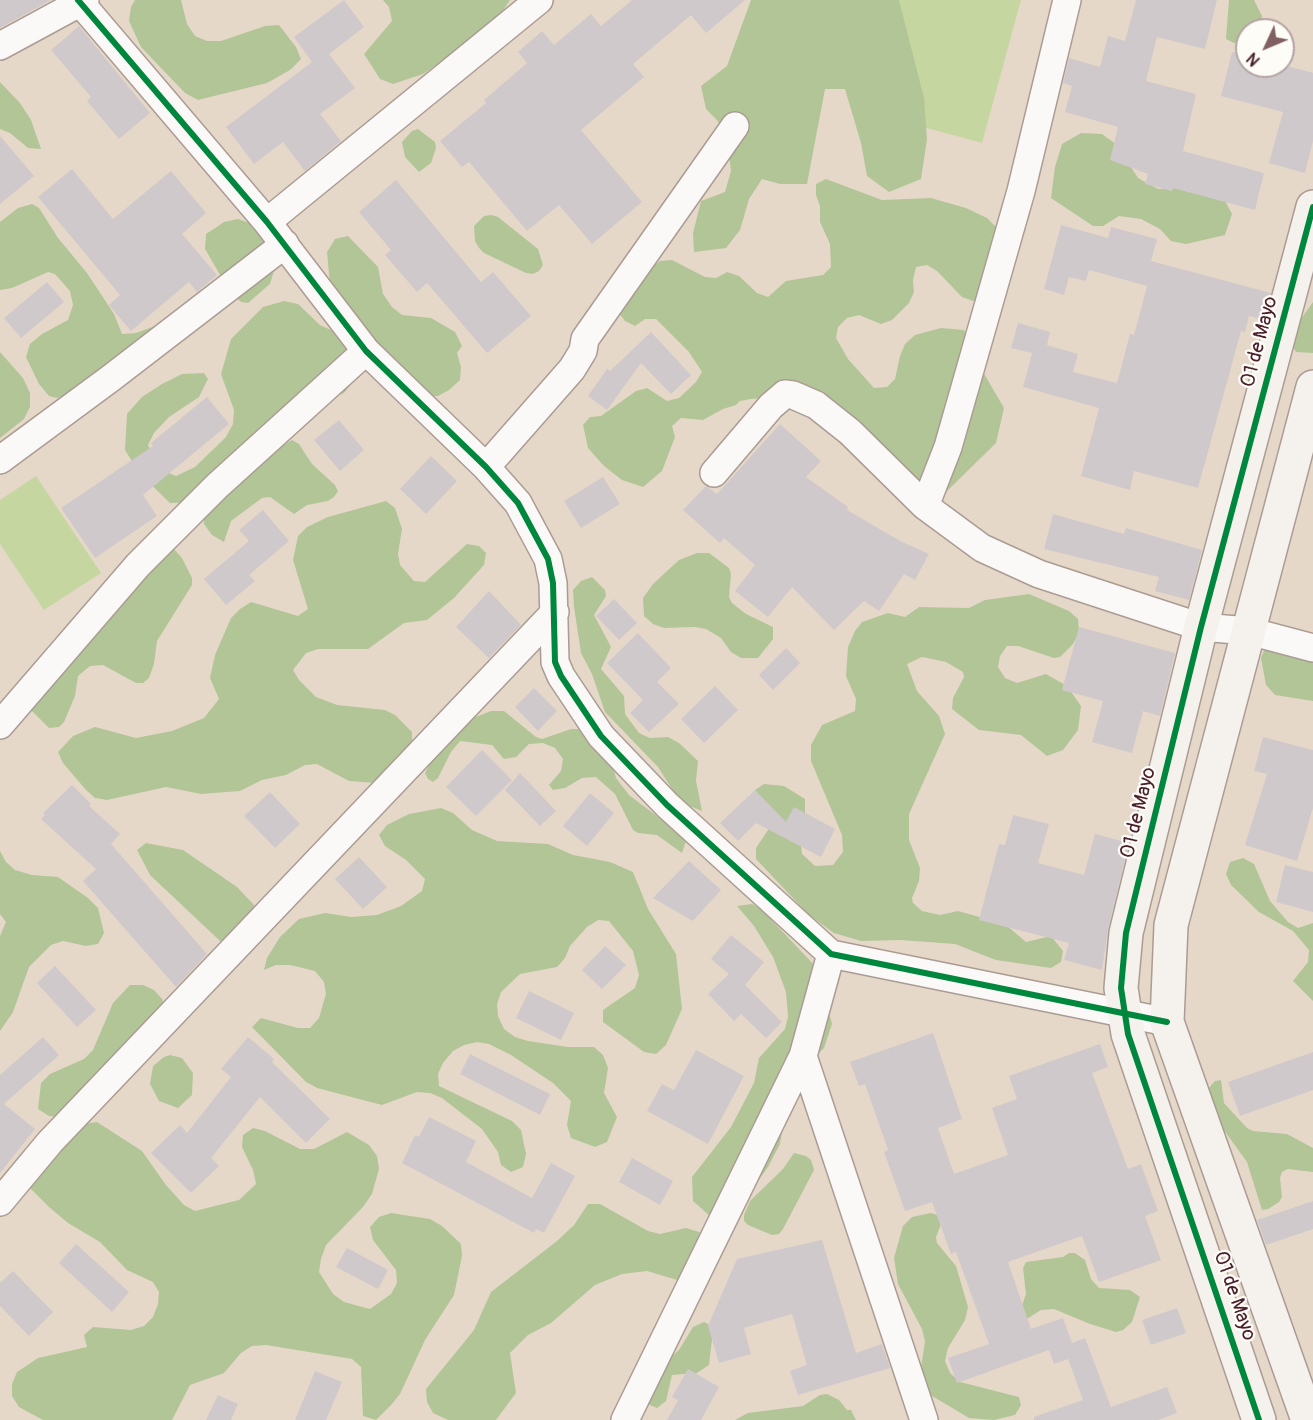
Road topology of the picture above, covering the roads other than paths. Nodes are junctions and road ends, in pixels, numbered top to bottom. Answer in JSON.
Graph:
{"nodes":[{"id":1,"x":540,"y":0,"type":"edge"},
{"id":2,"x":1067,"y":0,"type":"edge"},
{"id":3,"x":81,"y":1,"type":"edge"},
{"id":4,"x":0,"y":46,"type":"edge"},
{"id":5,"x":735,"y":126,"type":"dead end"},
{"id":6,"x":1313,"y":207,"type":"edge"},
{"id":7,"x":267,"y":222,"type":"junction"},
{"id":8,"x":285,"y":244,"type":"junction"},
{"id":9,"x":366,"y":351,"type":"junction"},
{"id":10,"x":1313,"y":387,"type":"edge"},
{"id":11,"x":0,"y":460,"type":"edge"},
{"id":12,"x":486,"y":467,"type":"junction"},
{"id":13,"x":714,"y":473,"type":"dead end"},
{"id":14,"x":926,"y":506,"type":"junction"},
{"id":15,"x":555,"y":612,"type":"junction"},
{"id":16,"x":1201,"y":627,"type":"junction"},
{"id":17,"x":1249,"y":631,"type":"junction"},
{"id":18,"x":1313,"y":648,"type":"edge"},
{"id":19,"x":0,"y":725,"type":"edge"},
{"id":20,"x":831,"y":954,"type":"junction"},
{"id":21,"x":1123,"y":1012,"type":"junction"},
{"id":22,"x":1167,"y":1022,"type":"junction"},
{"id":23,"x":803,"y":1056,"type":"junction"},
{"id":24,"x":0,"y":1202,"type":"edge"},
{"id":25,"x":625,"y":1420,"type":"edge"},
{"id":26,"x":924,"y":1420,"type":"edge"},
{"id":27,"x":1259,"y":1420,"type":"edge"},
{"id":28,"x":1308,"y":1420,"type":"edge"}],
"edges":[{"from":1,"to":7,"type":"street"},
{"from":2,"to":14,"type":"street"},
{"from":3,"to":4,"type":"street"},
{"from":3,"to":7,"type":"street"},
{"from":5,"to":12,"type":"street"},
{"from":6,"to":16,"type":"street","name":"01 de Mayo"},
{"from":7,"to":8,"type":"street"},
{"from":8,"to":9,"type":"street"},
{"from":8,"to":11,"type":"street"},
{"from":9,"to":12,"type":"street"},
{"from":9,"to":19,"type":"street"},
{"from":10,"to":17,"type":"street","name":"01 de Mayo"},
{"from":12,"to":15,"type":"street"},
{"from":13,"to":14,"type":"street"},
{"from":14,"to":16,"type":"street"},
{"from":15,"to":20,"type":"street"},
{"from":15,"to":24,"type":"street"},
{"from":16,"to":17,"type":"street"},
{"from":16,"to":21,"type":"street","name":"01 de Mayo"},
{"from":17,"to":18,"type":"street"},
{"from":17,"to":22,"type":"street","name":"01 de Mayo"},
{"from":20,"to":21,"type":"street"},
{"from":20,"to":23,"type":"street"},
{"from":21,"to":22,"type":"street"},
{"from":21,"to":27,"type":"street","name":"01 de Mayo"},
{"from":22,"to":28,"type":"street","name":"01 de Mayo"},
{"from":23,"to":25,"type":"street"},
{"from":23,"to":26,"type":"street"}]}
